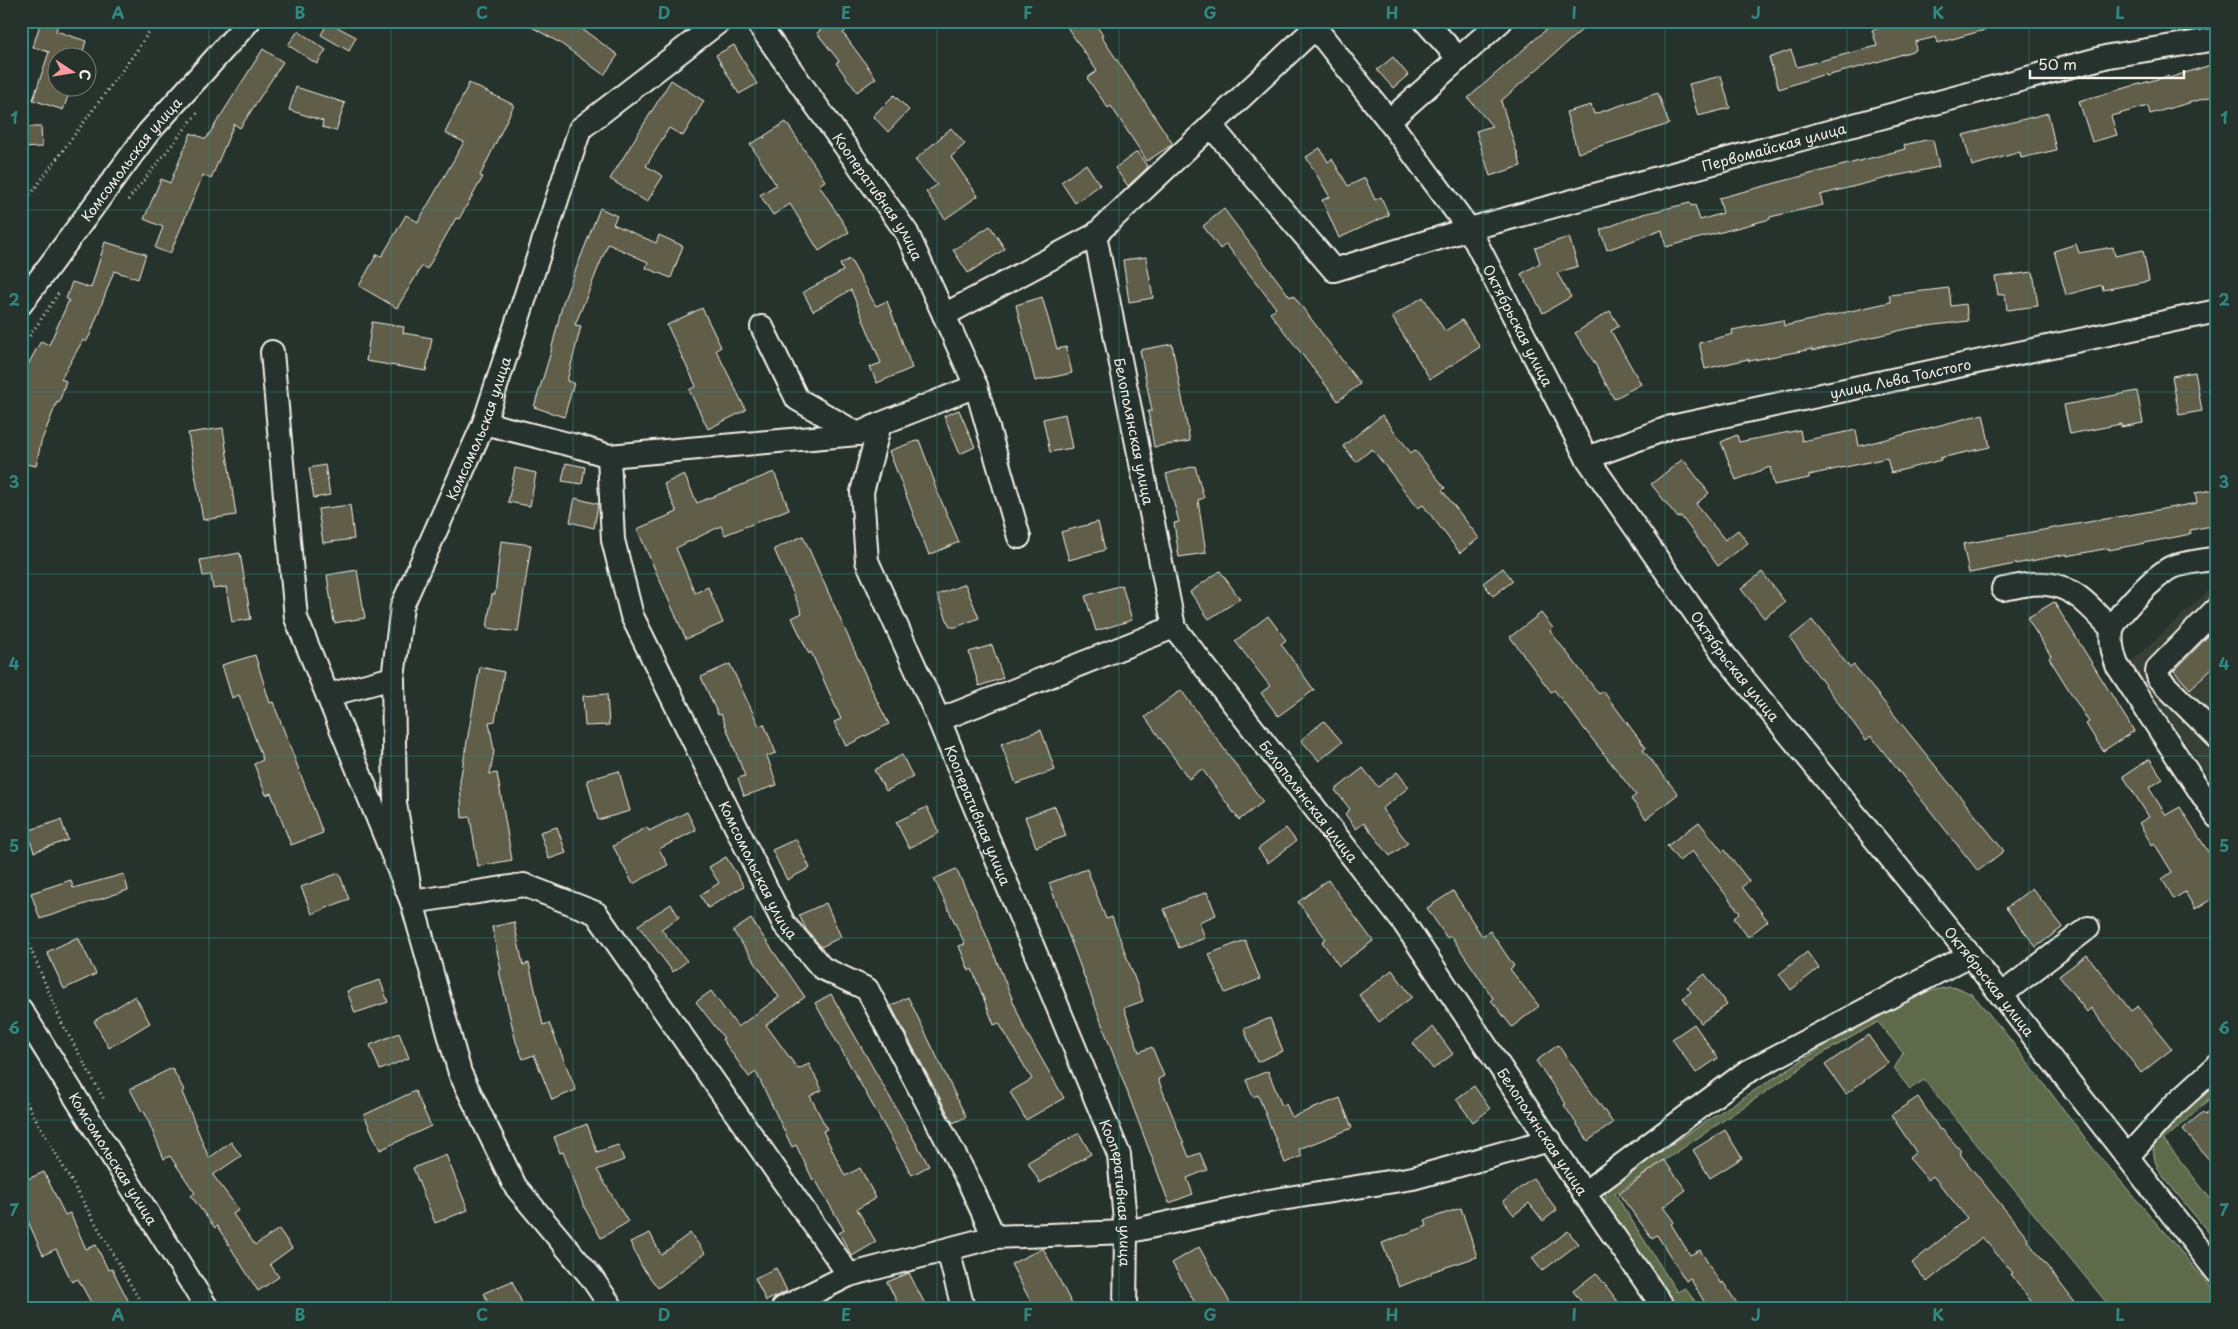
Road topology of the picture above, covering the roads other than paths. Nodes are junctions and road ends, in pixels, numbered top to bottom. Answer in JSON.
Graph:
{"nodes":[{"id":1,"x":249,"y":21,"type":"edge"},
{"id":2,"x":720,"y":21,"type":"edge"},
{"id":3,"x":756,"y":21,"type":"edge"},
{"id":4,"x":1425,"y":21,"type":"edge"},
{"id":5,"x":1501,"y":21,"type":"edge"},
{"id":6,"x":1313,"y":24,"type":"edge"},
{"id":7,"x":2217,"y":39,"type":"edge"},
{"id":8,"x":1459,"y":59,"type":"junction"},
{"id":9,"x":1389,"y":121,"type":"junction"},
{"id":10,"x":1211,"y":126,"type":"junction"},
{"id":11,"x":1469,"y":229,"type":"junction"},
{"id":12,"x":1095,"y":235,"type":"junction"},
{"id":13,"x":21,"y":304,"type":"edge"},
{"id":14,"x":2217,"y":311,"type":"edge"},
{"id":15,"x":944,"y":315,"type":"junction"},
{"id":16,"x":762,"y":328,"type":"dead end"},
{"id":17,"x":272,"y":352,"type":"dead end"},
{"id":18,"x":976,"y":386,"type":"junction"},
{"id":19,"x":484,"y":423,"type":"junction"},
{"id":20,"x":880,"y":424,"type":"junction"},
{"id":21,"x":858,"y":434,"type":"junction"},
{"id":22,"x":609,"y":456,"type":"junction"},
{"id":23,"x":1588,"y":458,"type":"junction"},
{"id":24,"x":1019,"y":538,"type":"dead end"},
{"id":25,"x":2217,"y":558,"type":"edge"},
{"id":26,"x":2003,"y":589,"type":"dead end"},
{"id":27,"x":2217,"y":608,"type":"edge"},
{"id":28,"x":1174,"y":627,"type":"junction"},
{"id":29,"x":2112,"y":629,"type":"junction"},
{"id":30,"x":393,"y":678,"type":"junction"},
{"id":31,"x":328,"y":695,"type":"junction"},
{"id":32,"x":939,"y":720,"type":"junction"},
{"id":33,"x":2217,"y":737,"type":"edge"},
{"id":34,"x":2217,"y":817,"type":"edge"},
{"id":35,"x":412,"y":902,"type":"junction"},
{"id":36,"x":2088,"y":928,"type":"dead end"},
{"id":37,"x":1970,"y":955,"type":"junction"},
{"id":38,"x":2001,"y":995,"type":"junction"},
{"id":39,"x":21,"y":1010,"type":"edge"},
{"id":40,"x":2217,"y":1066,"type":"edge"},
{"id":41,"x":1550,"y":1140,"type":"junction"},
{"id":42,"x":2128,"y":1156,"type":"junction"},
{"id":43,"x":1584,"y":1193,"type":"junction"},
{"id":44,"x":1126,"y":1232,"type":"junction"},
{"id":45,"x":994,"y":1237,"type":"junction"},
{"id":46,"x":948,"y":1250,"type":"junction"},
{"id":47,"x":2217,"y":1272,"type":"edge"},
{"id":48,"x":849,"y":1275,"type":"junction"},
{"id":49,"x":207,"y":1308,"type":"edge"},
{"id":50,"x":612,"y":1308,"type":"edge"},
{"id":51,"x":782,"y":1308,"type":"edge"},
{"id":52,"x":963,"y":1308,"type":"edge"},
{"id":53,"x":1124,"y":1308,"type":"edge"},
{"id":54,"x":1664,"y":1308,"type":"edge"}],
"edges":[{"from":1,"to":13,"type":"street","name":"Комсомольская улица"},
{"from":2,"to":19,"type":"street","name":"Комсомольская улица"},
{"from":3,"to":15,"type":"street","name":"Кооперативная улица"},
{"from":4,"to":8,"type":"street"},
{"from":5,"to":8,"type":"street"},
{"from":6,"to":9,"type":"street","name":"Октябрьская улица"},
{"from":6,"to":10,"type":"street"},
{"from":7,"to":11,"type":"street","name":"Первомайская улица"},
{"from":8,"to":9,"type":"street"},
{"from":9,"to":11,"type":"street","name":"Октябрьская улица"},
{"from":10,"to":11,"type":"street","name":"Первомайская улица"},
{"from":10,"to":12,"type":"street"},
{"from":11,"to":23,"type":"street","name":"Октябрьская улица"},
{"from":12,"to":15,"type":"street"},
{"from":12,"to":28,"type":"street","name":"Белополянская улица"},
{"from":14,"to":23,"type":"street","name":"улица Льва Толстого"},
{"from":15,"to":18,"type":"street","name":"Кооперативная улица"},
{"from":16,"to":21,"type":"street"},
{"from":17,"to":31,"type":"street","name":"Комсомольская улица"},
{"from":18,"to":20,"type":"street"},
{"from":18,"to":24,"type":"street","name":"Кооперативная улица"},
{"from":19,"to":22,"type":"street"},
{"from":19,"to":30,"type":"street","name":"Комсомольская улица"},
{"from":20,"to":21,"type":"street"},
{"from":20,"to":32,"type":"street","name":"Кооперативная улица"},
{"from":21,"to":22,"type":"street"},
{"from":22,"to":45,"type":"street","name":"Комсомольская улица"},
{"from":23,"to":37,"type":"street","name":"Октябрьская улица"},
{"from":25,"to":29,"type":"street"},
{"from":26,"to":29,"type":"street"},
{"from":27,"to":33,"type":"street"},
{"from":28,"to":32,"type":"street"},
{"from":28,"to":41,"type":"street","name":"Белополянская улица"},
{"from":29,"to":34,"type":"street"},
{"from":30,"to":31,"type":"street"},
{"from":30,"to":35,"type":"street","name":"Комсомольская улица"},
{"from":31,"to":35,"type":"street","name":"Комсомольская улица"},
{"from":32,"to":44,"type":"street","name":"Кооперативная улица"},
{"from":35,"to":48,"type":"street"},
{"from":35,"to":50,"type":"street","name":"Комсомольская улица"},
{"from":36,"to":38,"type":"street"},
{"from":37,"to":38,"type":"street","name":"Октябрьская улица"},
{"from":37,"to":43,"type":"street"},
{"from":38,"to":42,"type":"street","name":"Октябрьская улица"},
{"from":39,"to":49,"type":"street","name":"Комсомольская улица"},
{"from":40,"to":42,"type":"street"},
{"from":41,"to":43,"type":"street","name":"Белополянская улица"},
{"from":41,"to":44,"type":"street"},
{"from":42,"to":47,"type":"street","name":"Октябрьская улица"},
{"from":43,"to":54,"type":"street","name":"Белополянская улица"},
{"from":44,"to":45,"type":"street"},
{"from":44,"to":53,"type":"street","name":"Кооперативная улица"},
{"from":45,"to":46,"type":"street"},
{"from":46,"to":48,"type":"street"},
{"from":46,"to":52,"type":"street"},
{"from":48,"to":51,"type":"street"}]}
